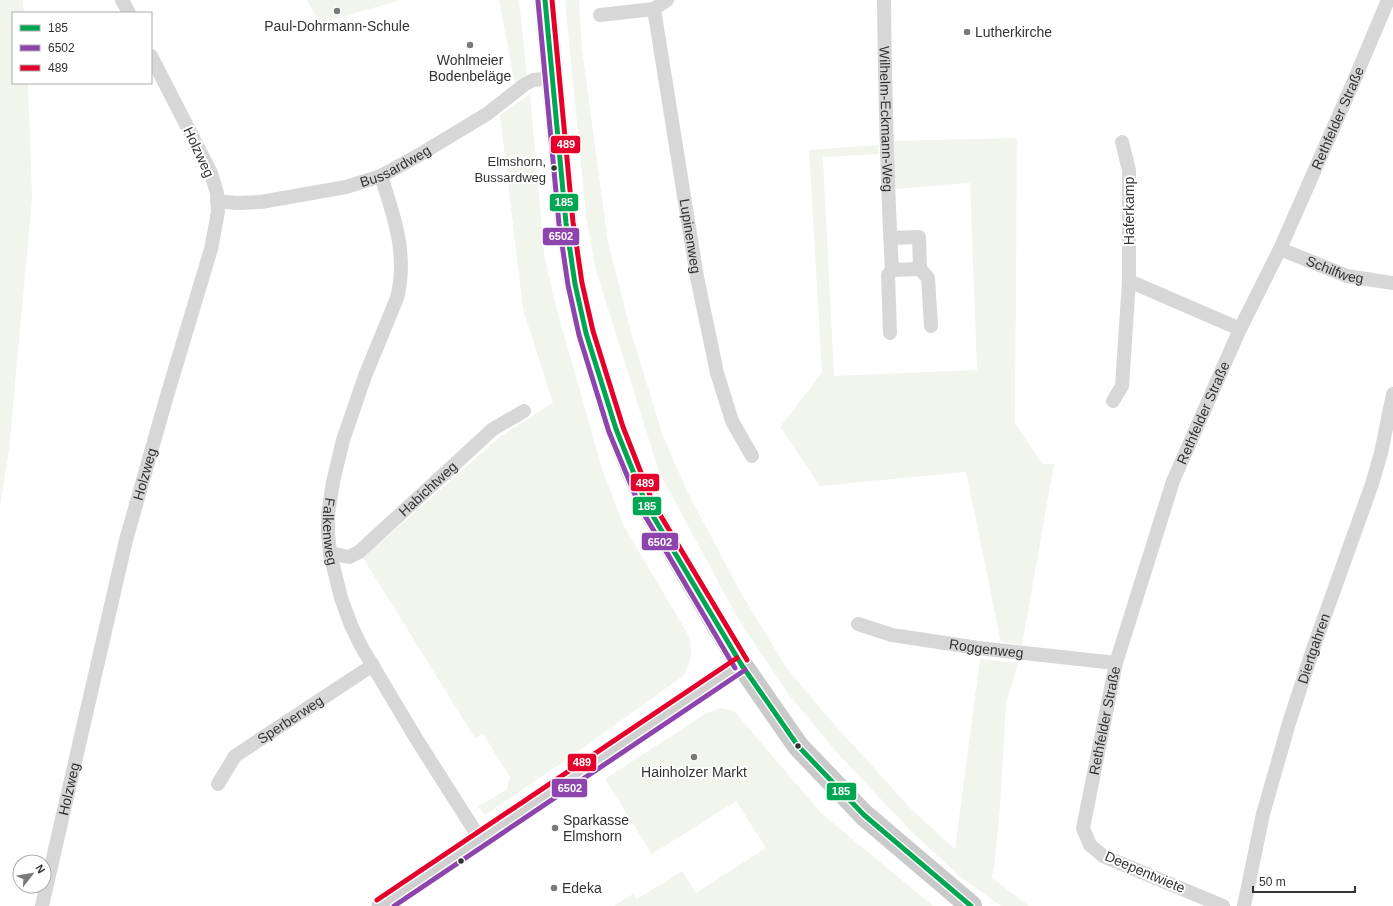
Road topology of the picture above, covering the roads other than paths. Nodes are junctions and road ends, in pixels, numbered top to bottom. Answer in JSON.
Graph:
{"nodes":[{"id":1,"x":122,"y":0,"type":"edge"},
{"id":2,"x":545,"y":0,"type":"edge"},
{"id":3,"x":668,"y":0,"type":"edge"},
{"id":4,"x":884,"y":0,"type":"edge"},
{"id":5,"x":1388,"y":0,"type":"edge"},
{"id":6,"x":654,"y":9,"type":"junction"},
{"id":7,"x":128,"y":12,"type":"edge"},
{"id":8,"x":600,"y":15,"type":"dead end"},
{"id":9,"x":152,"y":58,"type":"edge"},
{"id":10,"x":553,"y":78,"type":"junction"},
{"id":11,"x":1122,"y":142,"type":"dead end"},
{"id":12,"x":381,"y":176,"type":"junction"},
{"id":13,"x":217,"y":201,"type":"junction"},
{"id":14,"x":890,"y":238,"type":"junction"},
{"id":15,"x":1280,"y":249,"type":"junction"},
{"id":16,"x":920,"y":268,"type":"junction"},
{"id":17,"x":892,"y":270,"type":"junction"},
{"id":18,"x":1129,"y":281,"type":"junction"},
{"id":19,"x":1393,"y":282,"type":"edge"},
{"id":20,"x":931,"y":326,"type":"dead end"},
{"id":21,"x":1240,"y":329,"type":"junction"},
{"id":22,"x":890,"y":333,"type":"dead end"},
{"id":23,"x":1393,"y":394,"type":"edge"},
{"id":24,"x":1113,"y":401,"type":"dead end"},
{"id":25,"x":524,"y":410,"type":"dead end"},
{"id":26,"x":752,"y":456,"type":"dead end"},
{"id":27,"x":330,"y":553,"type":"junction"},
{"id":28,"x":858,"y":624,"type":"dead end"},
{"id":29,"x":1116,"y":663,"type":"junction"},
{"id":30,"x":741,"y":664,"type":"junction"},
{"id":31,"x":373,"y":666,"type":"junction"},
{"id":32,"x":218,"y":784,"type":"dead end"},
{"id":33,"x":480,"y":839,"type":"junction"},
{"id":34,"x":1090,"y":845,"type":"joint"},
{"id":35,"x":42,"y":906,"type":"edge"},
{"id":36,"x":381,"y":906,"type":"edge"},
{"id":37,"x":971,"y":906,"type":"edge"},
{"id":38,"x":1223,"y":906,"type":"edge"},
{"id":39,"x":1244,"y":906,"type":"edge"}],
"edges":[{"from":1,"to":7,"type":"street"},
{"from":2,"to":10,"type":"main road"},
{"from":3,"to":6,"type":"street"},
{"from":4,"to":14,"type":"street","name":"Wilhelm-Eckmann-Weg"},
{"from":5,"to":15,"type":"street","name":"Rethfelder Straße"},
{"from":6,"to":8,"type":"street"},
{"from":6,"to":26,"type":"street","name":"Lupinenweg"},
{"from":9,"to":13,"type":"street","name":"Holzweg"},
{"from":10,"to":12,"type":"street","name":"Bussardweg"},
{"from":10,"to":30,"type":"main road"},
{"from":11,"to":18,"type":"street","name":"Haferkamp"},
{"from":12,"to":13,"type":"street","name":"Bussardweg"},
{"from":12,"to":27,"type":"street","name":"Falkenweg"},
{"from":13,"to":35,"type":"street","name":"Holzweg"},
{"from":14,"to":16,"type":"street"},
{"from":14,"to":17,"type":"street","name":"Wilhelm-Eckmann-Weg"},
{"from":15,"to":19,"type":"street","name":"Schilfweg"},
{"from":15,"to":21,"type":"street","name":"Rethfelder Straße"},
{"from":16,"to":17,"type":"street"},
{"from":16,"to":20,"type":"street"},
{"from":17,"to":22,"type":"street","name":"Wilhelm-Eckmann-Weg"},
{"from":18,"to":21,"type":"street"},
{"from":18,"to":24,"type":"street","name":"Haferkamp"},
{"from":21,"to":29,"type":"street","name":"Rethfelder Straße"},
{"from":23,"to":39,"type":"street","name":"Diertgahren"},
{"from":25,"to":27,"type":"street","name":"Habichtweg"},
{"from":27,"to":31,"type":"street","name":"Falkenweg"},
{"from":28,"to":29,"type":"street","name":"Roggenweg"},
{"from":29,"to":34,"type":"street","name":"Rethfelder Straße"},
{"from":30,"to":33,"type":"street"},
{"from":30,"to":37,"type":"main road"},
{"from":31,"to":32,"type":"street","name":"Sperberweg"},
{"from":31,"to":33,"type":"street","name":"Falkenweg"},
{"from":33,"to":36,"type":"street"},
{"from":34,"to":38,"type":"street","name":"Deepentwiete"}]}
